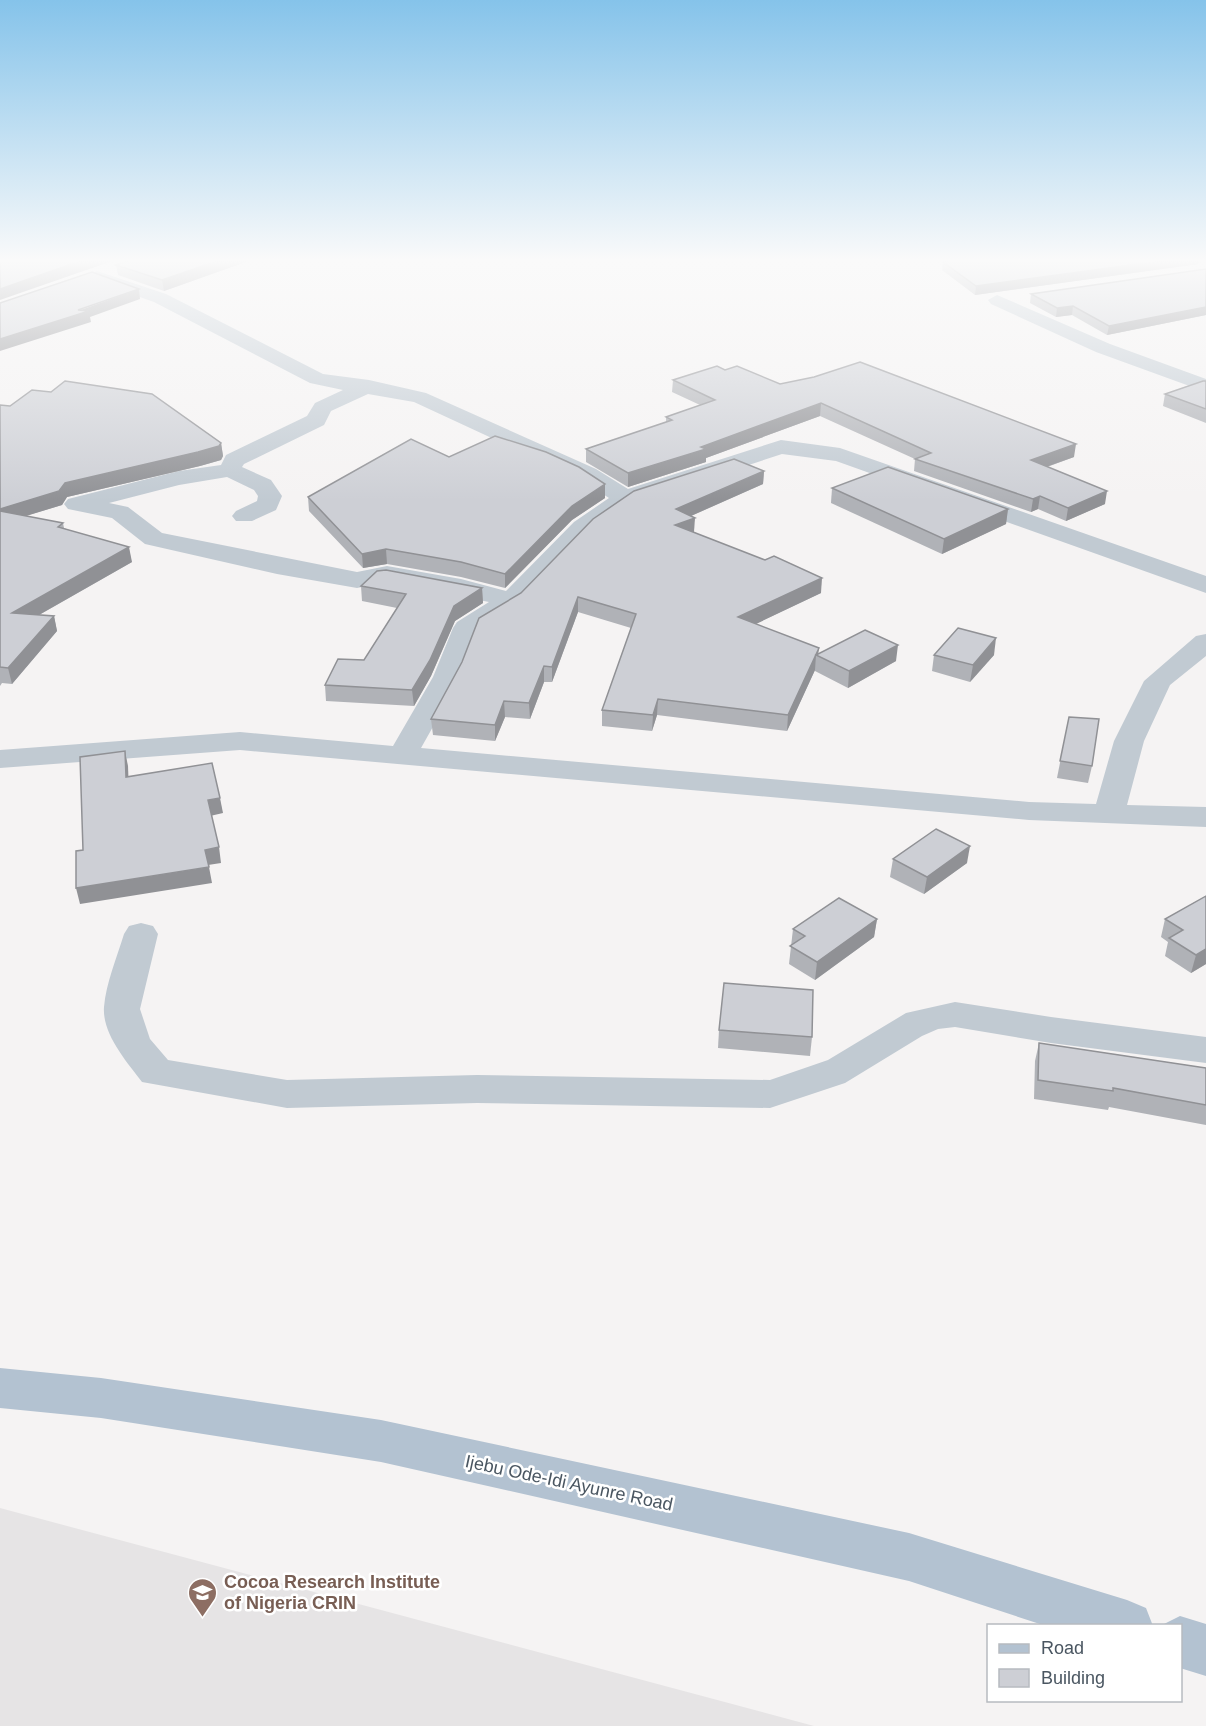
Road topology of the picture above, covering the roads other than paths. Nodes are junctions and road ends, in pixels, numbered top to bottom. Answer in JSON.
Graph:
{"nodes":[{"id":1,"x":241,"y":340,"type":"edge"},
{"id":2,"x":1084,"y":340,"type":"edge"},
{"id":3,"x":369,"y":386,"type":"junction"},
{"id":4,"x":1206,"y":386,"type":"edge"},
{"id":5,"x":230,"y":470,"type":"junction"},
{"id":6,"x":625,"y":498,"type":"junction"},
{"id":7,"x":244,"y":516,"type":"dead end"},
{"id":8,"x":1206,"y":585,"type":"edge"},
{"id":9,"x":512,"y":600,"type":"junction"},
{"id":10,"x":1206,"y":642,"type":"edge"},
{"id":11,"x":402,"y":756,"type":"junction"},
{"id":12,"x":0,"y":759,"type":"edge"},
{"id":13,"x":1109,"y":814,"type":"junction"},
{"id":14,"x":1206,"y":817,"type":"edge"},
{"id":15,"x":141,"y":934,"type":"dead end"},
{"id":16,"x":1206,"y":1050,"type":"edge"},
{"id":17,"x":0,"y":1388,"type":"edge"},
{"id":18,"x":1121,"y":1624,"type":"edge"},
{"id":19,"x":1182,"y":1643,"type":"edge"},
{"id":20,"x":1206,"y":1650,"type":"edge"}],
"edges":[{"from":1,"to":3,"type":"street"},
{"from":2,"to":4,"type":"street"},
{"from":3,"to":5,"type":"street"},
{"from":3,"to":6,"type":"street"},
{"from":5,"to":7,"type":"street"},
{"from":5,"to":9,"type":"street"},
{"from":6,"to":8,"type":"street"},
{"from":6,"to":9,"type":"street"},
{"from":9,"to":11,"type":"street"},
{"from":10,"to":13,"type":"street"},
{"from":11,"to":12,"type":"street"},
{"from":11,"to":13,"type":"street"},
{"from":13,"to":14,"type":"street"},
{"from":15,"to":16,"type":"street"},
{"from":17,"to":18,"type":"main road","name":"Ijebu Ode-Idi Ayunre Road"},
{"from":19,"to":20,"type":"main road"}]}
